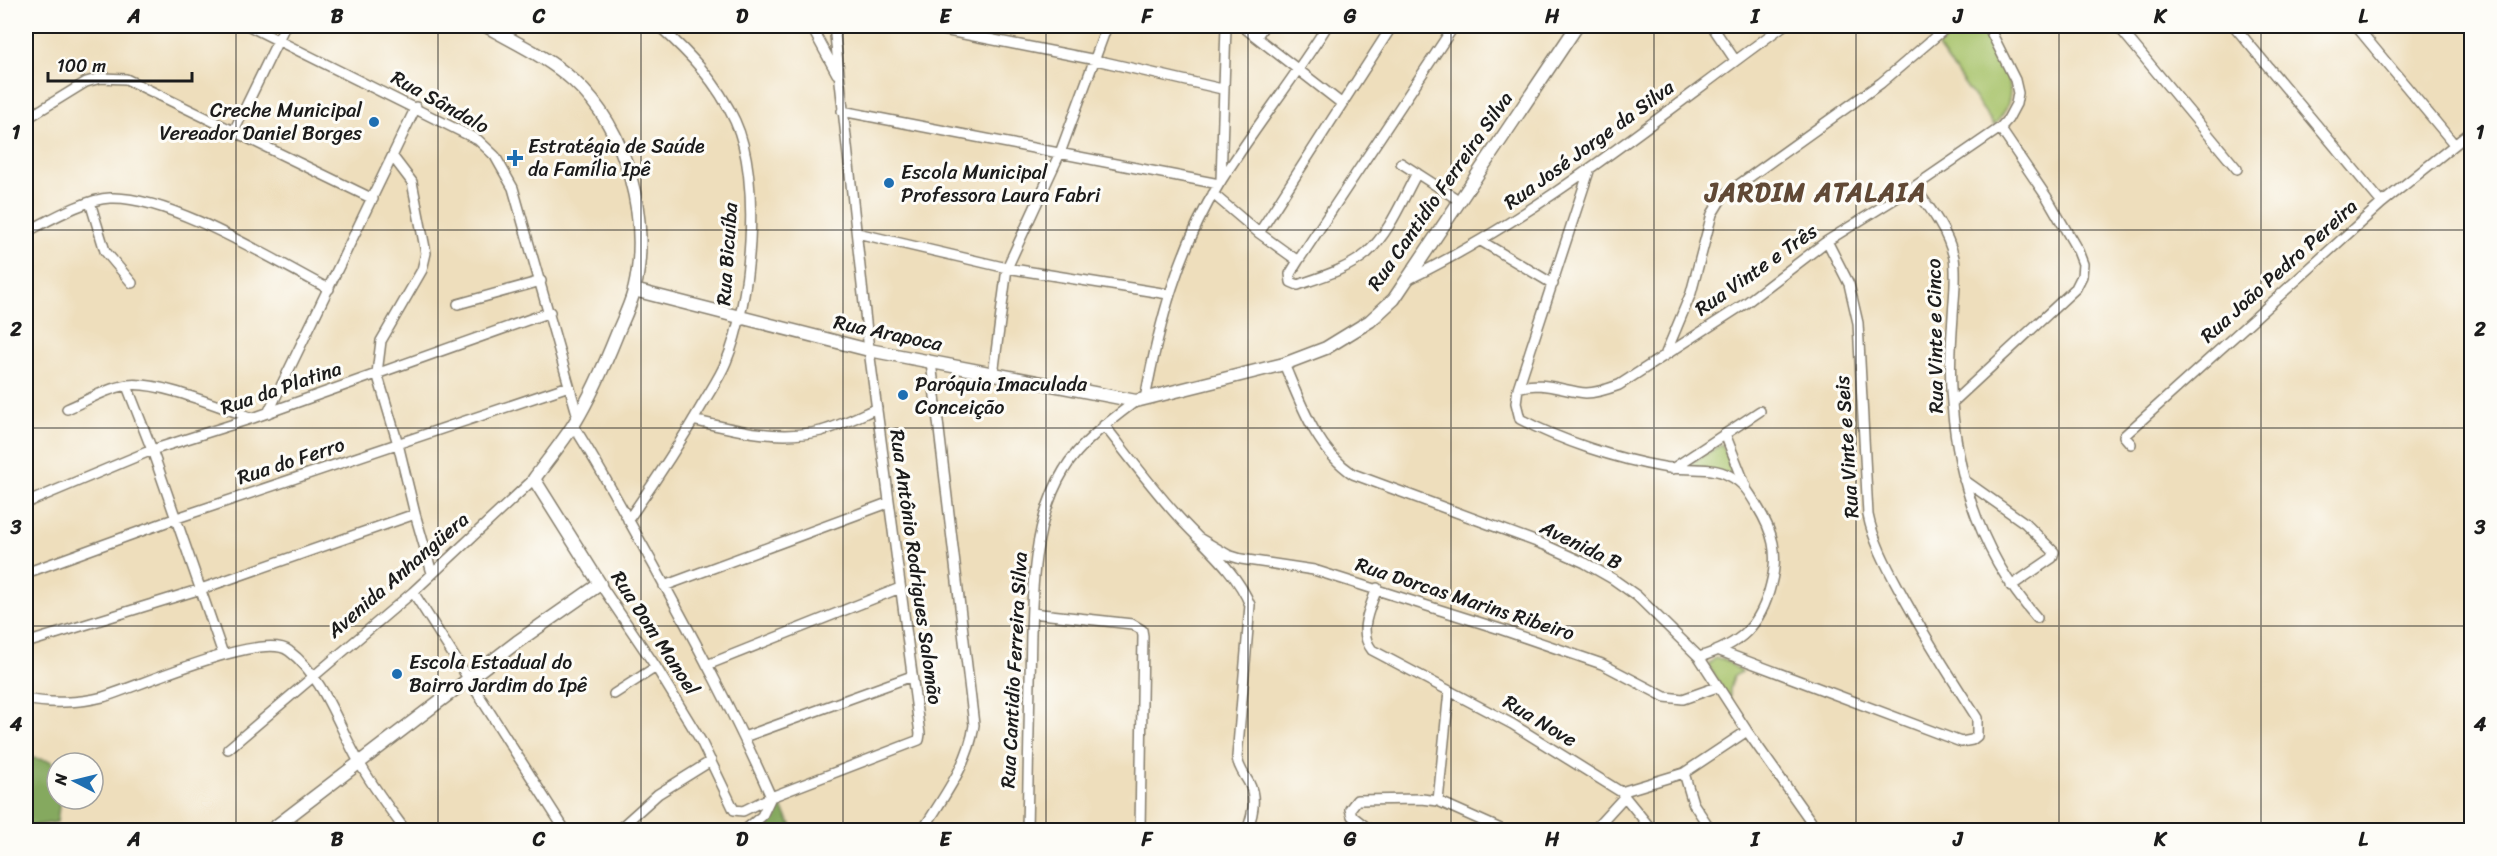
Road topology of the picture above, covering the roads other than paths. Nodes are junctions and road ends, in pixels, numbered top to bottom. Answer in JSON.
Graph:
{"nodes":[{"id":1,"x":249,"y":26,"type":"edge"},
{"id":2,"x":285,"y":26,"type":"edge"},
{"id":3,"x":486,"y":26,"type":"edge"},
{"id":4,"x":659,"y":26,"type":"edge"},
{"id":5,"x":811,"y":26,"type":"edge"},
{"id":6,"x":834,"y":26,"type":"edge"},
{"id":7,"x":923,"y":26,"type":"edge"},
{"id":8,"x":1107,"y":26,"type":"edge"},
{"id":9,"x":1226,"y":26,"type":"edge"},
{"id":10,"x":1242,"y":26,"type":"edge"},
{"id":11,"x":1264,"y":26,"type":"edge"},
{"id":12,"x":1327,"y":26,"type":"edge"},
{"id":13,"x":1392,"y":26,"type":"edge"},
{"id":14,"x":1454,"y":26,"type":"edge"},
{"id":15,"x":1577,"y":26,"type":"edge"},
{"id":16,"x":1712,"y":26,"type":"edge"},
{"id":17,"x":1784,"y":26,"type":"edge"},
{"id":18,"x":1948,"y":26,"type":"edge"},
{"id":19,"x":1988,"y":26,"type":"edge"},
{"id":20,"x":2118,"y":26,"type":"edge"},
{"id":21,"x":2234,"y":26,"type":"edge"},
{"id":22,"x":2355,"y":26,"type":"edge"},
{"id":23,"x":1257,"y":36,"type":"junction"},
{"id":24,"x":279,"y":39,"type":"junction"},
{"id":25,"x":1096,"y":60,"type":"junction"},
{"id":26,"x":1735,"y":60,"type":"junction"},
{"id":27,"x":1299,"y":70,"type":"junction"},
{"id":28,"x":840,"y":78,"type":"junction"},
{"id":29,"x":1222,"y":89,"type":"junction"},
{"id":30,"x":1341,"y":103,"type":"junction"},
{"id":31,"x":417,"y":107,"type":"junction"},
{"id":32,"x":842,"y":111,"type":"junction"},
{"id":33,"x":26,"y":119,"type":"edge"},
{"id":34,"x":2000,"y":128,"type":"junction"},
{"id":35,"x":234,"y":131,"type":"junction"},
{"id":36,"x":2472,"y":131,"type":"edge"},
{"id":37,"x":2454,"y":144,"type":"junction"},
{"id":38,"x":1060,"y":153,"type":"junction"},
{"id":39,"x":393,"y":157,"type":"junction"},
{"id":40,"x":1401,"y":163,"type":"dead end"},
{"id":41,"x":1590,"y":168,"type":"junction"},
{"id":42,"x":2237,"y":169,"type":"dead end"},
{"id":43,"x":1417,"y":173,"type":"junction"},
{"id":44,"x":1220,"y":183,"type":"junction"},
{"id":45,"x":1914,"y":187,"type":"junction"},
{"id":46,"x":1213,"y":194,"type":"junction"},
{"id":47,"x":373,"y":199,"type":"junction"},
{"id":48,"x":1460,"y":201,"type":"junction"},
{"id":49,"x":90,"y":202,"type":"junction"},
{"id":50,"x":2382,"y":203,"type":"junction"},
{"id":51,"x":26,"y":232,"type":"edge"},
{"id":52,"x":858,"y":233,"type":"junction"},
{"id":53,"x":1259,"y":233,"type":"junction"},
{"id":54,"x":1482,"y":241,"type":"junction"},
{"id":55,"x":1827,"y":241,"type":"junction"},
{"id":56,"x":1298,"y":261,"type":"junction"},
{"id":57,"x":1006,"y":268,"type":"junction"},
{"id":58,"x":1407,"y":280,"type":"junction"},
{"id":59,"x":541,"y":281,"type":"junction"},
{"id":60,"x":132,"y":283,"type":"dead end"},
{"id":61,"x":1553,"y":284,"type":"junction"},
{"id":62,"x":329,"y":289,"type":"junction"},
{"id":63,"x":634,"y":290,"type":"junction"},
{"id":64,"x":1168,"y":294,"type":"junction"},
{"id":65,"x":458,"y":304,"type":"dead end"},
{"id":66,"x":550,"y":312,"type":"junction"},
{"id":67,"x":740,"y":319,"type":"junction"},
{"id":68,"x":869,"y":350,"type":"junction"},
{"id":69,"x":1665,"y":354,"type":"junction"},
{"id":70,"x":931,"y":362,"type":"junction"},
{"id":71,"x":1284,"y":364,"type":"junction"},
{"id":72,"x":377,"y":373,"type":"junction"},
{"id":73,"x":993,"y":375,"type":"junction"},
{"id":74,"x":126,"y":386,"type":"junction"},
{"id":75,"x":569,"y":386,"type":"junction"},
{"id":76,"x":1518,"y":388,"type":"junction"},
{"id":77,"x":1141,"y":400,"type":"junction"},
{"id":78,"x":1952,"y":403,"type":"junction"},
{"id":79,"x":877,"y":408,"type":"junction"},
{"id":80,"x":67,"y":409,"type":"dead end"},
{"id":81,"x":1760,"y":411,"type":"dead end"},
{"id":82,"x":268,"y":413,"type":"junction"},
{"id":83,"x":253,"y":418,"type":"junction"},
{"id":84,"x":693,"y":420,"type":"junction"},
{"id":85,"x":575,"y":421,"type":"junction"},
{"id":86,"x":1104,"y":425,"type":"junction"},
{"id":87,"x":1725,"y":434,"type":"junction"},
{"id":88,"x":398,"y":444,"type":"junction"},
{"id":89,"x":2131,"y":444,"type":"dead end"},
{"id":90,"x":152,"y":450,"type":"junction"},
{"id":91,"x":1672,"y":469,"type":"junction"},
{"id":92,"x":534,"y":479,"type":"junction"},
{"id":93,"x":1964,"y":480,"type":"junction"},
{"id":94,"x":1746,"y":487,"type":"junction"},
{"id":95,"x":26,"y":503,"type":"edge"},
{"id":96,"x":888,"y":503,"type":"junction"},
{"id":97,"x":415,"y":514,"type":"junction"},
{"id":98,"x":177,"y":518,"type":"junction"},
{"id":99,"x":628,"y":520,"type":"junction"},
{"id":100,"x":1197,"y":537,"type":"junction"},
{"id":101,"x":26,"y":573,"type":"edge"},
{"id":102,"x":432,"y":573,"type":"junction"},
{"id":103,"x":600,"y":584,"type":"junction"},
{"id":104,"x":664,"y":585,"type":"junction"},
{"id":105,"x":2011,"y":586,"type":"junction"},
{"id":106,"x":900,"y":588,"type":"junction"},
{"id":107,"x":1377,"y":588,"type":"junction"},
{"id":108,"x":201,"y":589,"type":"junction"},
{"id":109,"x":413,"y":592,"type":"junction"},
{"id":110,"x":1032,"y":613,"type":"junction"},
{"id":111,"x":2037,"y":618,"type":"dead end"},
{"id":112,"x":26,"y":642,"type":"edge"},
{"id":113,"x":1720,"y":651,"type":"junction"},
{"id":114,"x":223,"y":654,"type":"junction"},
{"id":115,"x":1699,"y":657,"type":"junction"},
{"id":116,"x":707,"y":665,"type":"junction"},
{"id":117,"x":656,"y":667,"type":"junction"},
{"id":118,"x":313,"y":675,"type":"junction"},
{"id":119,"x":912,"y":676,"type":"junction"},
{"id":120,"x":470,"y":678,"type":"junction"},
{"id":121,"x":1717,"y":687,"type":"junction"},
{"id":122,"x":1449,"y":691,"type":"junction"},
{"id":123,"x":614,"y":694,"type":"dead end"},
{"id":124,"x":26,"y":699,"type":"edge"},
{"id":125,"x":1747,"y":731,"type":"junction"},
{"id":126,"x":744,"y":737,"type":"junction"},
{"id":127,"x":228,"y":749,"type":"dead end"},
{"id":128,"x":711,"y":761,"type":"junction"},
{"id":129,"x":359,"y":763,"type":"junction"},
{"id":130,"x":1684,"y":773,"type":"junction"},
{"id":131,"x":1623,"y":794,"type":"junction"},
{"id":132,"x":771,"y":797,"type":"junction"},
{"id":133,"x":1438,"y":801,"type":"junction"},
{"id":134,"x":738,"y":811,"type":"joint"},
{"id":135,"x":276,"y":829,"type":"edge"},
{"id":136,"x":405,"y":831,"type":"edge"},
{"id":137,"x":564,"y":831,"type":"edge"},
{"id":138,"x":618,"y":831,"type":"edge"},
{"id":139,"x":745,"y":831,"type":"edge"},
{"id":140,"x":923,"y":831,"type":"edge"},
{"id":141,"x":1027,"y":831,"type":"edge"},
{"id":142,"x":1140,"y":831,"type":"edge"},
{"id":143,"x":1248,"y":831,"type":"edge"},
{"id":144,"x":1370,"y":831,"type":"edge"},
{"id":145,"x":1503,"y":831,"type":"edge"},
{"id":146,"x":1594,"y":831,"type":"edge"},
{"id":147,"x":1652,"y":831,"type":"edge"},
{"id":148,"x":1711,"y":831,"type":"edge"},
{"id":149,"x":1817,"y":831,"type":"edge"}],
"edges":[{"from":1,"to":24,"type":"street","name":"Rua Sândalo"},
{"from":2,"to":24,"type":"street"},
{"from":3,"to":63,"type":"street","name":"Avenida Anhangüera"},
{"from":4,"to":67,"type":"street","name":"Rua Bicuíba"},
{"from":5,"to":28,"type":"street"},
{"from":6,"to":28,"type":"street","name":"Rua Antônio Rodrigues Salomão"},
{"from":7,"to":25,"type":"street"},
{"from":8,"to":25,"type":"street"},
{"from":9,"to":29,"type":"street"},
{"from":10,"to":23,"type":"street"},
{"from":11,"to":23,"type":"street"},
{"from":12,"to":27,"type":"street"},
{"from":13,"to":30,"type":"street"},
{"from":14,"to":56,"type":"street"},
{"from":15,"to":48,"type":"street","name":"Rua Cantidio Ferreira Silva"},
{"from":16,"to":26,"type":"street"},
{"from":17,"to":26,"type":"street","name":"Rua José Jorge da Silva"},
{"from":18,"to":69,"type":"street"},
{"from":19,"to":34,"type":"street"},
{"from":20,"to":42,"type":"street"},
{"from":21,"to":50,"type":"street"},
{"from":22,"to":37,"type":"street"},
{"from":23,"to":27,"type":"street"},
{"from":24,"to":31,"type":"street","name":"Rua Sândalo"},
{"from":24,"to":35,"type":"street"},
{"from":25,"to":29,"type":"street"},
{"from":25,"to":38,"type":"street"},
{"from":26,"to":41,"type":"street","name":"Rua José Jorge da Silva"},
{"from":27,"to":30,"type":"street"},
{"from":27,"to":44,"type":"street"},
{"from":28,"to":32,"type":"street","name":"Rua Antônio Rodrigues Salomão"},
{"from":29,"to":44,"type":"street"},
{"from":30,"to":53,"type":"street"},
{"from":31,"to":39,"type":"street"},
{"from":31,"to":59,"type":"street","name":"Rua Sândalo"},
{"from":32,"to":38,"type":"street"},
{"from":32,"to":52,"type":"street","name":"Rua Antônio Rodrigues Salomão"},
{"from":33,"to":35,"type":"street"},
{"from":34,"to":45,"type":"street","name":"Rua Vinte e Três"},
{"from":34,"to":78,"type":"street"},
{"from":35,"to":47,"type":"street"},
{"from":36,"to":37,"type":"street","name":"Rua João Pedro Pereira"},
{"from":37,"to":50,"type":"street","name":"Rua João Pedro Pereira"},
{"from":38,"to":44,"type":"street"},
{"from":38,"to":57,"type":"street"},
{"from":39,"to":47,"type":"street"},
{"from":39,"to":72,"type":"street"},
{"from":40,"to":43,"type":"street"},
{"from":41,"to":54,"type":"street","name":"Rua José Jorge da Silva"},
{"from":41,"to":61,"type":"street"},
{"from":43,"to":48,"type":"street"},
{"from":43,"to":56,"type":"street"},
{"from":44,"to":46,"type":"street"},
{"from":45,"to":55,"type":"street","name":"Rua Vinte e Três"},
{"from":45,"to":78,"type":"street","name":"Rua Vinte e Cinco"},
{"from":46,"to":53,"type":"street"},
{"from":46,"to":64,"type":"street"},
{"from":47,"to":62,"type":"street"},
{"from":48,"to":58,"type":"street","name":"Rua Cantidio Ferreira Silva"},
{"from":49,"to":51,"type":"street"},
{"from":49,"to":60,"type":"street"},
{"from":49,"to":62,"type":"street"},
{"from":50,"to":89,"type":"street","name":"Rua João Pedro Pereira"},
{"from":52,"to":57,"type":"street"},
{"from":52,"to":68,"type":"street","name":"Rua Antônio Rodrigues Salomão"},
{"from":53,"to":56,"type":"street"},
{"from":54,"to":58,"type":"street","name":"Rua José Jorge da Silva"},
{"from":54,"to":61,"type":"street"},
{"from":55,"to":69,"type":"street","name":"Rua Vinte e Três"},
{"from":55,"to":113,"type":"street","name":"Rua Vinte e Seis"},
{"from":57,"to":64,"type":"street"},
{"from":57,"to":73,"type":"street"},
{"from":58,"to":71,"type":"street","name":"Rua Cantidio Ferreira Silva"},
{"from":59,"to":65,"type":"street"},
{"from":59,"to":66,"type":"street","name":"Rua Sândalo"},
{"from":61,"to":76,"type":"street"},
{"from":62,"to":82,"type":"street"},
{"from":63,"to":67,"type":"street","name":"Rua Arapoca"},
{"from":63,"to":85,"type":"street","name":"Avenida Anhangüera"},
{"from":64,"to":77,"type":"street"},
{"from":66,"to":72,"type":"street","name":"Rua da Platina"},
{"from":66,"to":75,"type":"street","name":"Rua Sândalo"},
{"from":67,"to":68,"type":"street","name":"Rua Arapoca"},
{"from":67,"to":84,"type":"street","name":"Rua Bicuíba"},
{"from":68,"to":70,"type":"street","name":"Rua Arapoca"},
{"from":68,"to":79,"type":"street","name":"Rua Antônio Rodrigues Salomão"},
{"from":69,"to":76,"type":"street","name":"Rua Vinte e Três"},
{"from":70,"to":73,"type":"street","name":"Rua Arapoca"},
{"from":70,"to":140,"type":"street"},
{"from":71,"to":77,"type":"street","name":"Rua Cantidio Ferreira Silva"},
{"from":71,"to":115,"type":"street","name":"Avenida B"},
{"from":72,"to":82,"type":"street","name":"Rua da Platina"},
{"from":72,"to":88,"type":"street"},
{"from":73,"to":77,"type":"street","name":"Rua Arapoca"},
{"from":74,"to":80,"type":"street"},
{"from":74,"to":83,"type":"street"},
{"from":74,"to":90,"type":"street"},
{"from":75,"to":85,"type":"street","name":"Rua Sândalo"},
{"from":75,"to":88,"type":"street","name":"Rua do Ferro"},
{"from":76,"to":91,"type":"street"},
{"from":77,"to":86,"type":"street","name":"Rua Cantidio Ferreira Silva"},
{"from":78,"to":93,"type":"street","name":"Rua Vinte e Cinco"},
{"from":79,"to":84,"type":"street"},
{"from":79,"to":96,"type":"street","name":"Rua Antônio Rodrigues Salomão"},
{"from":81,"to":87,"type":"street"},
{"from":82,"to":83,"type":"street","name":"Rua da Platina"},
{"from":83,"to":90,"type":"street","name":"Rua da Platina"},
{"from":84,"to":99,"type":"street","name":"Rua Bicuíba"},
{"from":85,"to":92,"type":"street","name":"Avenida Anhangüera"},
{"from":85,"to":99,"type":"street","name":"Rua Sândalo"},
{"from":86,"to":100,"type":"street"},
{"from":86,"to":110,"type":"street","name":"Rua Cantidio Ferreira Silva"},
{"from":87,"to":91,"type":"street"},
{"from":87,"to":94,"type":"street"},
{"from":88,"to":97,"type":"street"},
{"from":88,"to":98,"type":"street","name":"Rua do Ferro"},
{"from":90,"to":95,"type":"street","name":"Rua da Platina"},
{"from":90,"to":98,"type":"street"},
{"from":91,"to":94,"type":"street"},
{"from":92,"to":102,"type":"street","name":"Avenida Anhangüera"},
{"from":92,"to":103,"type":"street","name":"Rua Dom Manoel"},
{"from":93,"to":105,"type":"street","name":"Rua Vinte e Cinco"},
{"from":93,"to":105,"type":"street"},
{"from":94,"to":113,"type":"street"},
{"from":96,"to":104,"type":"street"},
{"from":96,"to":106,"type":"street","name":"Rua Antônio Rodrigues Salomão"},
{"from":97,"to":102,"type":"street"},
{"from":97,"to":108,"type":"street"},
{"from":98,"to":101,"type":"street","name":"Rua do Ferro"},
{"from":98,"to":108,"type":"street"},
{"from":99,"to":104,"type":"street","name":"Rua Sândalo"},
{"from":100,"to":107,"type":"street","name":"Rua Dorcas Marins Ribeiro"},
{"from":100,"to":143,"type":"street"},
{"from":102,"to":109,"type":"street","name":"Avenida Anhangüera"},
{"from":103,"to":117,"type":"street","name":"Rua Dom Manoel"},
{"from":103,"to":120,"type":"street"},
{"from":104,"to":116,"type":"street","name":"Rua Sândalo"},
{"from":105,"to":111,"type":"street","name":"Rua Vinte e Cinco"},
{"from":106,"to":116,"type":"street"},
{"from":106,"to":119,"type":"street","name":"Rua Antônio Rodrigues Salomão"},
{"from":107,"to":121,"type":"street","name":"Rua Dorcas Marins Ribeiro"},
{"from":107,"to":122,"type":"street","name":"Rua Nove"},
{"from":108,"to":112,"type":"street"},
{"from":108,"to":114,"type":"street"},
{"from":109,"to":118,"type":"street","name":"Avenida Anhangüera"},
{"from":109,"to":120,"type":"street"},
{"from":110,"to":141,"type":"street","name":"Rua Cantidio Ferreira Silva"},
{"from":110,"to":142,"type":"street"},
{"from":113,"to":115,"type":"street"},
{"from":114,"to":118,"type":"street"},
{"from":114,"to":124,"type":"street"},
{"from":115,"to":121,"type":"street","name":"Avenida B"},
{"from":116,"to":126,"type":"street","name":"Rua Sândalo"},
{"from":117,"to":123,"type":"street"},
{"from":117,"to":128,"type":"street","name":"Rua Dom Manoel"},
{"from":118,"to":127,"type":"street","name":"Avenida Anhangüera"},
{"from":118,"to":129,"type":"street"},
{"from":119,"to":126,"type":"street"},
{"from":119,"to":132,"type":"street","name":"Rua Antônio Rodrigues Salomão"},
{"from":120,"to":129,"type":"street"},
{"from":120,"to":137,"type":"street"},
{"from":121,"to":125,"type":"street","name":"Avenida B"},
{"from":122,"to":131,"type":"street","name":"Rua Nove"},
{"from":122,"to":133,"type":"street"},
{"from":125,"to":130,"type":"street"},
{"from":125,"to":149,"type":"street","name":"Avenida B"},
{"from":126,"to":132,"type":"street","name":"Rua Sândalo"},
{"from":128,"to":134,"type":"street","name":"Rua Dom Manoel"},
{"from":128,"to":138,"type":"street"},
{"from":129,"to":135,"type":"street"},
{"from":129,"to":136,"type":"street"},
{"from":130,"to":131,"type":"street"},
{"from":130,"to":148,"type":"street"},
{"from":131,"to":146,"type":"street"},
{"from":131,"to":147,"type":"street"},
{"from":132,"to":134,"type":"street","name":"Rua Antônio Rodrigues Salomão"},
{"from":132,"to":139,"type":"street"},
{"from":133,"to":144,"type":"street"},
{"from":133,"to":145,"type":"street"}]}
